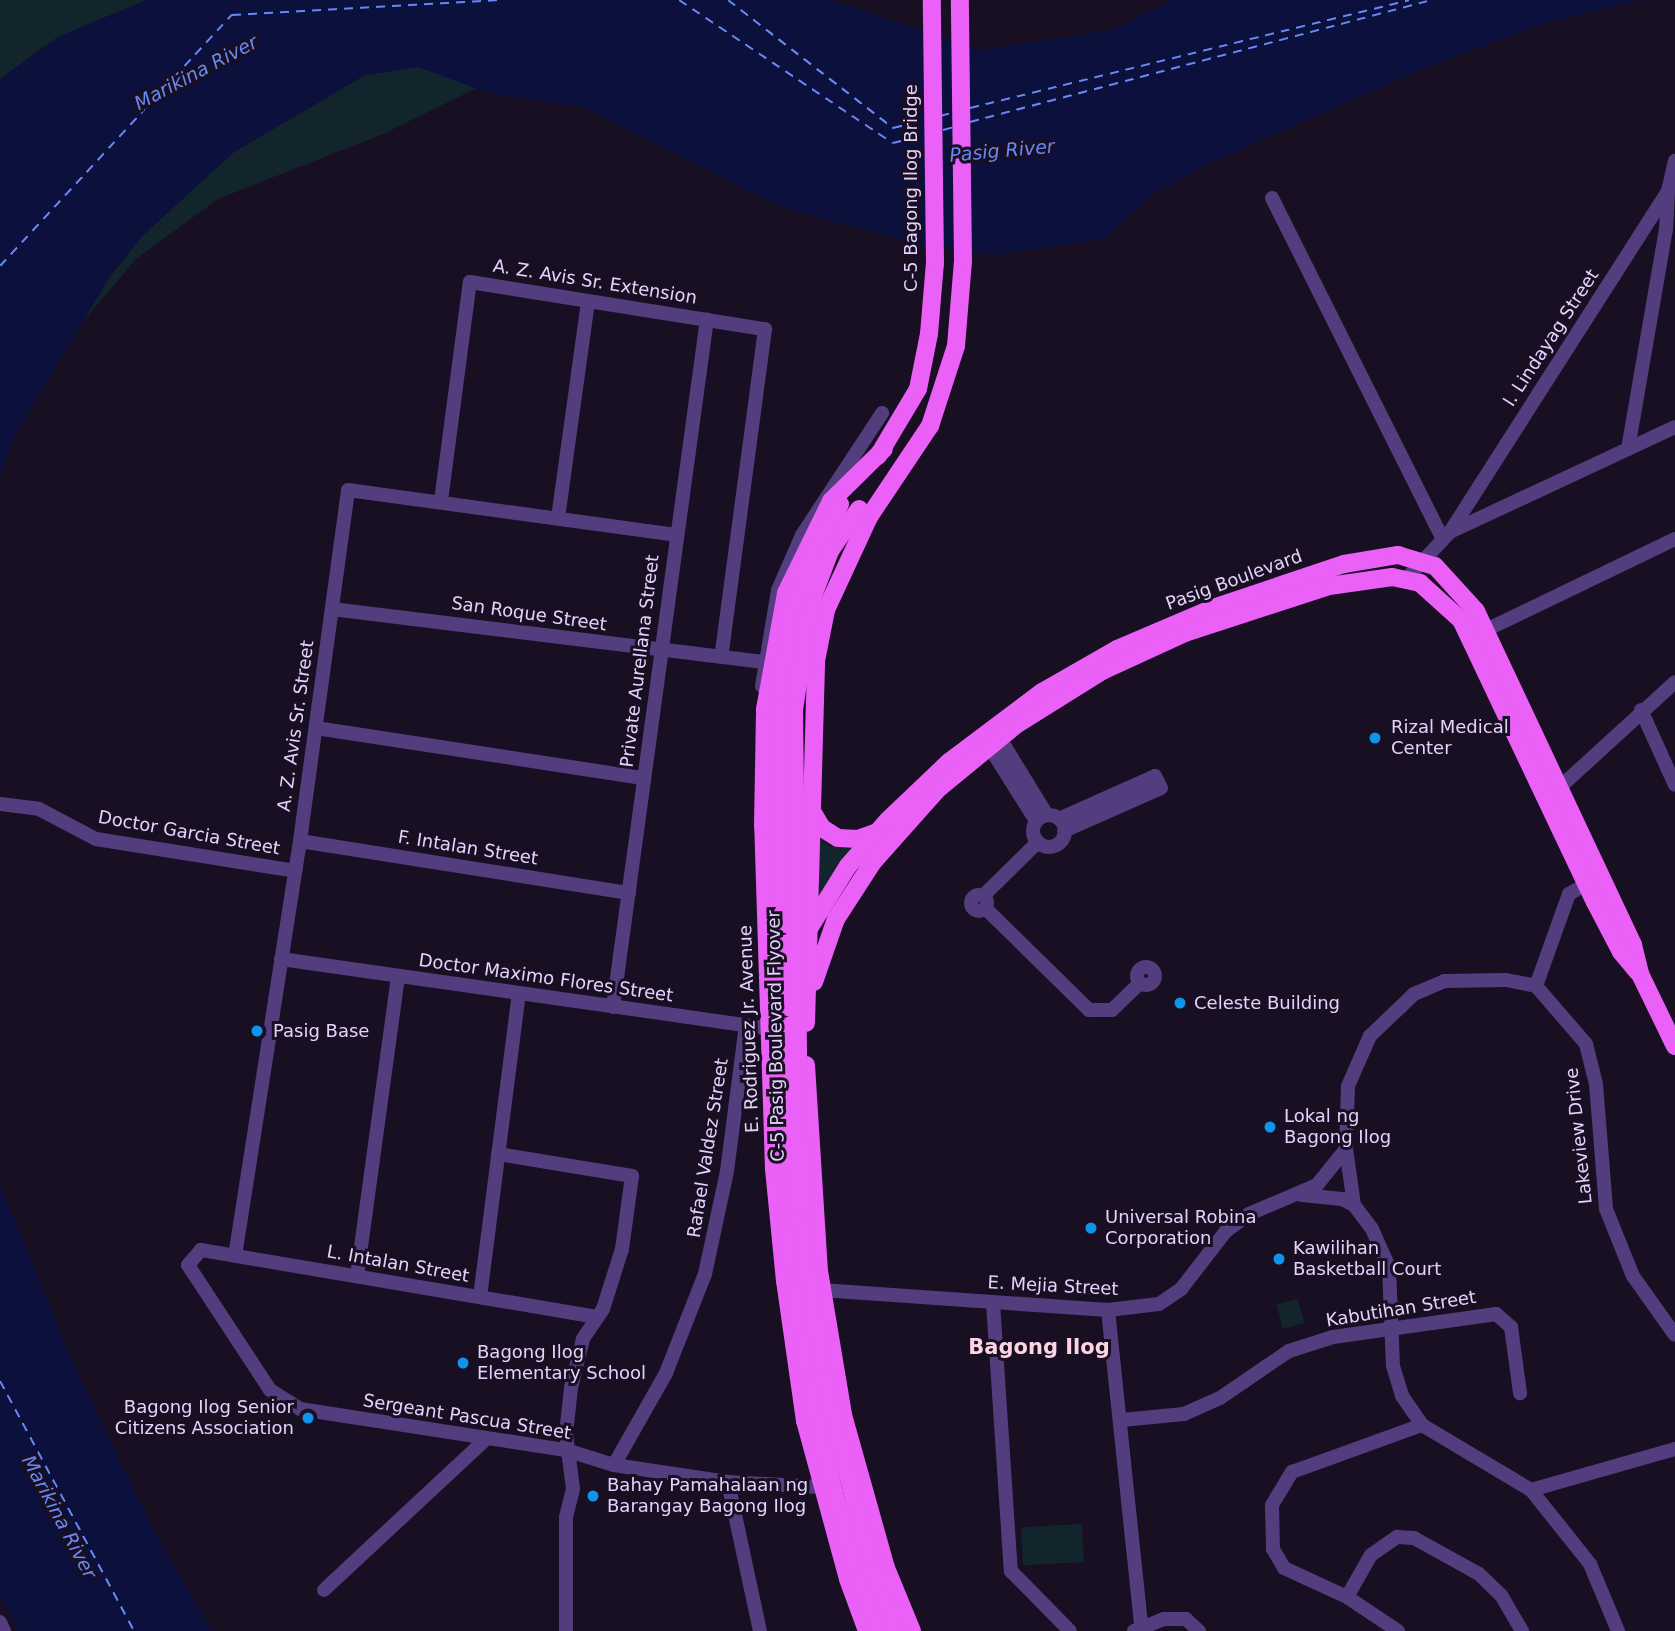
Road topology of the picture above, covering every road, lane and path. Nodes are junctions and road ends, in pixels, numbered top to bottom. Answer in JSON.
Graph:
{"nodes":[{"id":1,"x":932,"y":0,"type":"edge"},
{"id":2,"x":960,"y":0,"type":"edge"},
{"id":3,"x":1675,"y":161,"type":"edge"},
{"id":4,"x":1668,"y":191,"type":"junction"},
{"id":5,"x":1272,"y":198,"type":"dead end"},
{"id":6,"x":588,"y":301,"type":"junction"},
{"id":7,"x":707,"y":319,"type":"junction"},
{"id":8,"x":882,"y":413,"type":"dead end"},
{"id":9,"x":1675,"y":427,"type":"edge"},
{"id":10,"x":884,"y":449,"type":"junction"},
{"id":11,"x":1628,"y":449,"type":"junction"},
{"id":12,"x":906,"y":462,"type":"junction"},
{"id":13,"x":441,"y":501,"type":"junction"},
{"id":14,"x":558,"y":518,"type":"junction"},
{"id":15,"x":676,"y":535,"type":"junction"},
{"id":16,"x":1446,"y":535,"type":"junction"},
{"id":17,"x":1675,"y":539,"type":"edge"},
{"id":18,"x":1420,"y":560,"type":"junction"},
{"id":19,"x":1407,"y":578,"type":"junction"},
{"id":20,"x":332,"y":609,"type":"junction"},
{"id":21,"x":1486,"y":630,"type":"junction"},
{"id":22,"x":661,"y":652,"type":"junction"},
{"id":23,"x":721,"y":657,"type":"junction"},
{"id":24,"x":764,"y":662,"type":"junction"},
{"id":25,"x":1675,"y":682,"type":"edge"},
{"id":26,"x":1641,"y":710,"type":"junction"},
{"id":27,"x":316,"y":728,"type":"junction"},
{"id":28,"x":994,"y":742,"type":"junction"},
{"id":29,"x":644,"y":778,"type":"junction"},
{"id":30,"x":1675,"y":785,"type":"edge"},
{"id":31,"x":1559,"y":788,"type":"junction"},
{"id":32,"x":0,"y":804,"type":"edge"},
{"id":33,"x":810,"y":808,"type":"junction"},
{"id":34,"x":1052,"y":822,"type":"junction"},
{"id":35,"x":763,"y":826,"type":"junction"},
{"id":36,"x":877,"y":832,"type":"junction"},
{"id":37,"x":300,"y":841,"type":"junction"},
{"id":38,"x":1038,"y":842,"type":"junction"},
{"id":39,"x":295,"y":871,"type":"junction"},
{"id":40,"x":1586,"y":884,"type":"junction"},
{"id":41,"x":629,"y":893,"type":"junction"},
{"id":42,"x":808,"y":932,"type":"junction"},
{"id":43,"x":281,"y":959,"type":"junction"},
{"id":44,"x":1640,"y":974,"type":"junction"},
{"id":45,"x":398,"y":978,"type":"junction"},
{"id":46,"x":1140,"y":983,"type":"dead end"},
{"id":47,"x":1536,"y":986,"type":"junction"},
{"id":48,"x":519,"y":994,"type":"junction"},
{"id":49,"x":613,"y":1007,"type":"junction"},
{"id":50,"x":746,"y":1025,"type":"junction"},
{"id":51,"x":769,"y":1028,"type":"junction"},
{"id":52,"x":805,"y":1034,"type":"junction"},
{"id":53,"x":1675,"y":1046,"type":"edge"},
{"id":54,"x":1346,"y":1149,"type":"junction"},
{"id":55,"x":498,"y":1154,"type":"junction"},
{"id":56,"x":1301,"y":1195,"type":"junction"},
{"id":57,"x":1354,"y":1205,"type":"junction"},
{"id":58,"x":194,"y":1256,"type":"joint"},
{"id":59,"x":236,"y":1256,"type":"junction"},
{"id":60,"x":357,"y":1276,"type":"junction"},
{"id":61,"x":821,"y":1290,"type":"junction"},
{"id":62,"x":480,"y":1297,"type":"junction"},
{"id":63,"x":993,"y":1303,"type":"junction"},
{"id":64,"x":1108,"y":1310,"type":"junction"},
{"id":65,"x":597,"y":1317,"type":"junction"},
{"id":66,"x":1393,"y":1327,"type":"junction"},
{"id":67,"x":1675,"y":1335,"type":"edge"},
{"id":68,"x":1520,"y":1393,"type":"dead end"},
{"id":69,"x":843,"y":1415,"type":"junction"},
{"id":70,"x":1122,"y":1420,"type":"junction"},
{"id":71,"x":805,"y":1421,"type":"junction"},
{"id":72,"x":1422,"y":1425,"type":"junction"},
{"id":73,"x":486,"y":1439,"type":"junction"},
{"id":74,"x":1675,"y":1448,"type":"edge"},
{"id":75,"x":566,"y":1450,"type":"junction"},
{"id":76,"x":614,"y":1465,"type":"junction"},
{"id":77,"x":728,"y":1482,"type":"junction"},
{"id":78,"x":821,"y":1487,"type":"junction"},
{"id":79,"x":1531,"y":1490,"type":"junction"},
{"id":80,"x":324,"y":1590,"type":"dead end"},
{"id":81,"x":1348,"y":1597,"type":"junction"},
{"id":82,"x":0,"y":1622,"type":"edge"},
{"id":83,"x":1137,"y":1628,"type":"edge"},
{"id":84,"x":4,"y":1631,"type":"edge"},
{"id":85,"x":566,"y":1631,"type":"edge"},
{"id":86,"x":760,"y":1631,"type":"edge"},
{"id":87,"x":867,"y":1631,"type":"edge"},
{"id":88,"x":880,"y":1631,"type":"edge"},
{"id":89,"x":896,"y":1631,"type":"edge"},
{"id":90,"x":912,"y":1631,"type":"edge"},
{"id":91,"x":1070,"y":1631,"type":"edge"},
{"id":92,"x":1199,"y":1631,"type":"edge"},
{"id":93,"x":1398,"y":1631,"type":"edge"},
{"id":94,"x":1522,"y":1631,"type":"edge"},
{"id":95,"x":1618,"y":1631,"type":"edge"}],
"edges":[{"from":1,"to":10,"type":"main road","name":"C-5 Bagong Ilog Bridge"},
{"from":2,"to":12,"type":"main road"},
{"from":3,"to":4,"type":"street","name":"I. Lindayag Street"},
{"from":4,"to":11,"type":"street"},
{"from":4,"to":16,"type":"street","name":"I. Lindayag Street"},
{"from":5,"to":16,"type":"street"},
{"from":6,"to":7,"type":"street","name":"A. Z. Avis Sr. Extension"},
{"from":6,"to":13,"type":"street","name":"A. Z. Avis Sr. Extension"},
{"from":6,"to":14,"type":"street"},
{"from":7,"to":15,"type":"street","name":"Private Aurellana Street"},
{"from":7,"to":23,"type":"street","name":"A. Z. Avis Sr. Extension"},
{"from":8,"to":24,"type":"street"},
{"from":9,"to":11,"type":"street"},
{"from":10,"to":35,"type":"main road","name":"E. Rodriguez Jr. Avenue"},
{"from":10,"to":88,"type":"main road","name":"C-5 Pasig Boulevard Flyover","bridge":true},
{"from":11,"to":16,"type":"street"},
{"from":12,"to":33,"type":"main road"},
{"from":12,"to":89,"type":"main road","name":"C-5 Pasig Boulevard Flyover","bridge":true},
{"from":13,"to":14,"type":"street"},
{"from":13,"to":20,"type":"street","name":"A. Z. Avis Sr. Street"},
{"from":14,"to":15,"type":"street"},
{"from":15,"to":22,"type":"street","name":"Private Aurellana Street"},
{"from":16,"to":18,"type":"street"},
{"from":17,"to":21,"type":"street"},
{"from":18,"to":19,"type":"street"},
{"from":18,"to":21,"type":"main road","name":"Pasig Boulevard"},
{"from":18,"to":36,"type":"main road","name":"Pasig Boulevard"},
{"from":19,"to":28,"type":"main road","name":"Pasig Boulevard"},
{"from":19,"to":40,"type":"main road","name":"Pasig Boulevard"},
{"from":20,"to":22,"type":"street","name":"San Roque Street"},
{"from":20,"to":27,"type":"street","name":"A. Z. Avis Sr. Street"},
{"from":21,"to":31,"type":"main road","name":"Pasig Boulevard"},
{"from":22,"to":23,"type":"street","name":"San Roque Street"},
{"from":22,"to":29,"type":"street","name":"Private Aurellana Street"},
{"from":23,"to":24,"type":"street","name":"San Roque Street"},
{"from":24,"to":35,"type":"street"},
{"from":25,"to":26,"type":"street"},
{"from":26,"to":30,"type":"street"},
{"from":26,"to":31,"type":"street"},
{"from":27,"to":29,"type":"street"},
{"from":27,"to":37,"type":"street","name":"A. Z. Avis Sr. Street"},
{"from":28,"to":34,"type":"street"},
{"from":28,"to":52,"type":"main road","name":"Pasig Boulevard"},
{"from":29,"to":41,"type":"street","name":"Private Aurellana Street"},
{"from":31,"to":44,"type":"main road","name":"Pasig Boulevard"},
{"from":32,"to":39,"type":"street","name":"Doctor Garcia Street"},
{"from":33,"to":36,"type":"main road"},
{"from":33,"to":42,"type":"main road"},
{"from":34,"to":34,"type":"street"},
{"from":34,"to":38,"type":"street"},
{"from":34,"to":38,"type":"street"},
{"from":35,"to":51,"type":"main road","name":"E. Rodriguez Jr. Avenue"},
{"from":36,"to":42,"type":"main road","name":"Pasig Boulevard"},
{"from":37,"to":39,"type":"street","name":"A. Z. Avis Sr. Street"},
{"from":37,"to":41,"type":"street","name":"F. Intalan Street"},
{"from":38,"to":46,"type":"street"},
{"from":39,"to":43,"type":"street","name":"A. Z. Avis Sr. Street"},
{"from":40,"to":44,"type":"main road","name":"Pasig Boulevard"},
{"from":40,"to":47,"type":"street"},
{"from":41,"to":49,"type":"street","name":"Private Aurellana Street"},
{"from":42,"to":51,"type":"main road","name":"Pasig Boulevard"},
{"from":42,"to":52,"type":"main road"},
{"from":43,"to":45,"type":"street","name":"Doctor Maximo Flores Street"},
{"from":43,"to":59,"type":"street","name":"A. Z. Avis Sr. Street"},
{"from":44,"to":53,"type":"main road","name":"Pasig Boulevard"},
{"from":45,"to":48,"type":"street","name":"Doctor Maximo Flores Street"},
{"from":45,"to":60,"type":"street"},
{"from":47,"to":54,"type":"street"},
{"from":47,"to":67,"type":"street","name":"Lakeview Drive"},
{"from":48,"to":49,"type":"street","name":"Doctor Maximo Flores Street"},
{"from":48,"to":55,"type":"street"},
{"from":49,"to":50,"type":"street","name":"Doctor Maximo Flores Street"},
{"from":50,"to":51,"type":"street","name":"Doctor Maximo Flores Street"},
{"from":50,"to":76,"type":"street","name":"Rafael Valdez Street"},
{"from":51,"to":52,"type":"street","name":"Doctor Maximo Flores Street"},
{"from":51,"to":71,"type":"main road","name":"E. Rodriguez Jr. Avenue"},
{"from":52,"to":61,"type":"main road"},
{"from":54,"to":56,"type":"street","name":"E. Mejia Street"},
{"from":54,"to":57,"type":"street"},
{"from":55,"to":62,"type":"street"},
{"from":55,"to":65,"type":"street"},
{"from":56,"to":57,"type":"street"},
{"from":56,"to":64,"type":"street","name":"E. Mejia Street"},
{"from":57,"to":66,"type":"street"},
{"from":58,"to":59,"type":"street","name":"L. Intalan Street"},
{"from":58,"to":73,"type":"street","name":"Sergeant Pascua Street"},
{"from":59,"to":60,"type":"street","name":"L. Intalan Street"},
{"from":60,"to":62,"type":"street","name":"L. Intalan Street"},
{"from":61,"to":63,"type":"street","name":"E. Mejia Street"},
{"from":61,"to":69,"type":"main road"},
{"from":62,"to":65,"type":"street","name":"L. Intalan Street"},
{"from":63,"to":64,"type":"street","name":"E. Mejia Street"},
{"from":63,"to":91,"type":"street"},
{"from":64,"to":70,"type":"street"},
{"from":65,"to":75,"type":"street"},
{"from":66,"to":68,"type":"street","name":"Kabutihan Street"},
{"from":66,"to":70,"type":"street","name":"Kabutihan Street"},
{"from":66,"to":72,"type":"street"},
{"from":69,"to":71,"type":"main road"},
{"from":69,"to":90,"type":"main road"},
{"from":70,"to":83,"type":"street"},
{"from":71,"to":78,"type":"main road","name":"E. Rodriguez Jr. Avenue"},
{"from":72,"to":79,"type":"street"},
{"from":72,"to":81,"type":"street"},
{"from":73,"to":75,"type":"street","name":"Sergeant Pascua Street"},
{"from":73,"to":80,"type":"street"},
{"from":74,"to":79,"type":"street"},
{"from":75,"to":76,"type":"street","name":"Sergeant Pascua Street"},
{"from":75,"to":85,"type":"street"},
{"from":76,"to":77,"type":"street","name":"Sergeant Pascua Street"},
{"from":77,"to":78,"type":"street","name":"Sergeant Pascua Street"},
{"from":77,"to":86,"type":"street"},
{"from":78,"to":87,"type":"main road","name":"E. Rodriguez Jr. Avenue"},
{"from":79,"to":95,"type":"street"},
{"from":81,"to":93,"type":"street"},
{"from":81,"to":94,"type":"street"},
{"from":82,"to":84,"type":"street"},
{"from":83,"to":92,"type":"street"}]}
